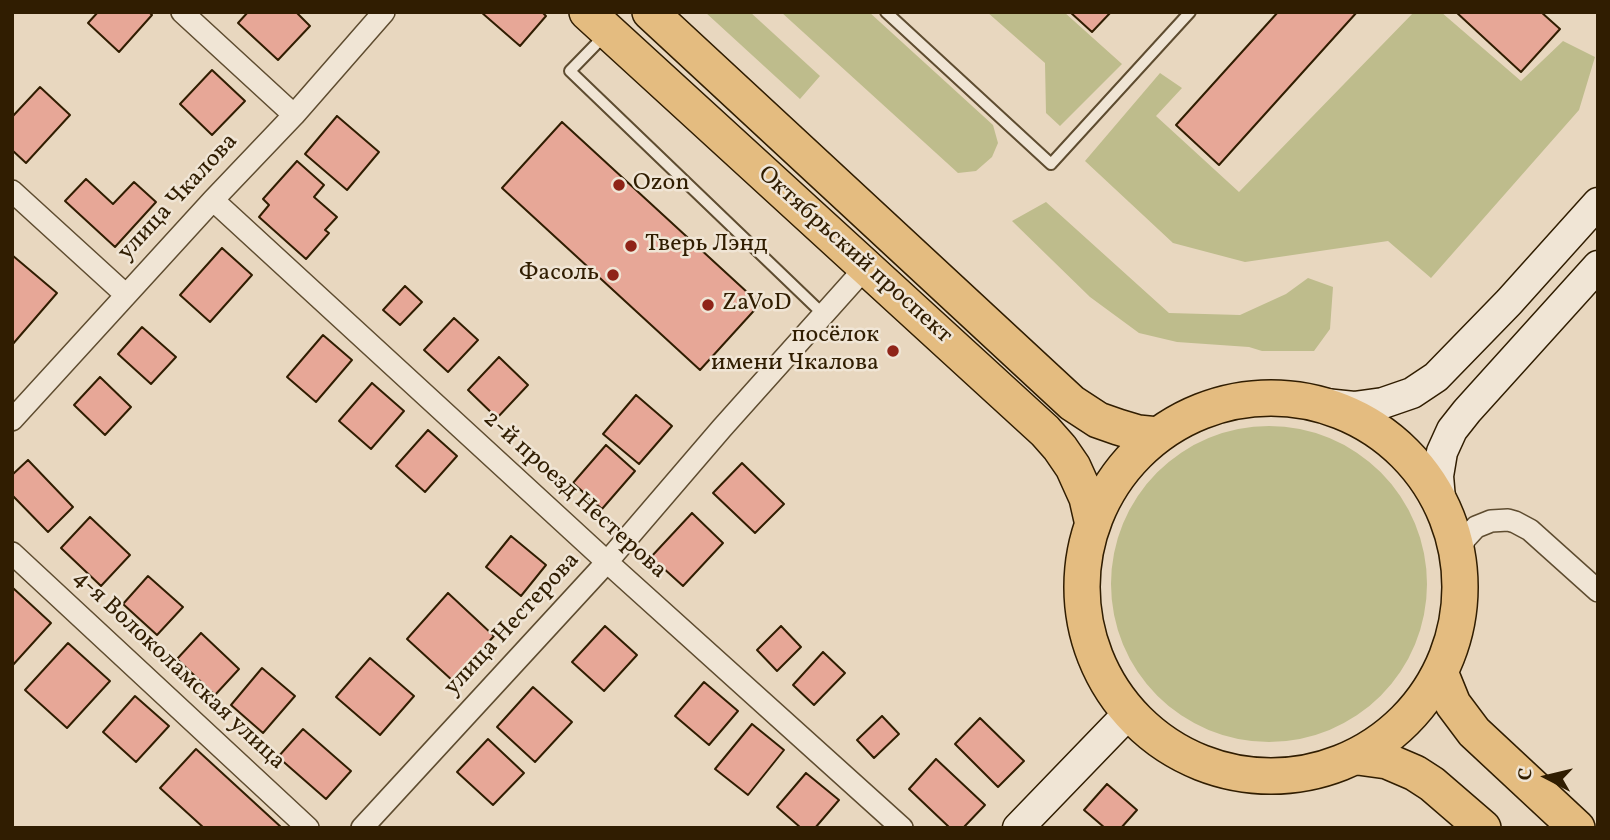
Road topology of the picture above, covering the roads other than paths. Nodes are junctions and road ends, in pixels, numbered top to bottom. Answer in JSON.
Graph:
{"nodes":[{"id":1,"x":182,"y":12,"type":"edge"},
{"id":2,"x":384,"y":12,"type":"edge"},
{"id":3,"x":650,"y":12,"type":"edge"},
{"id":4,"x":886,"y":12,"type":"edge"},
{"id":5,"x":1190,"y":12,"type":"edge"},
{"id":6,"x":598,"y":22,"type":"edge"},
{"id":7,"x":294,"y":115,"type":"junction"},
{"id":8,"x":12,"y":191,"type":"edge"},
{"id":9,"x":212,"y":200,"type":"junction"},
{"id":10,"x":1598,"y":203,"type":"edge"},
{"id":11,"x":1598,"y":266,"type":"edge"},
{"id":12,"x":866,"y":267,"type":"junction"},
{"id":13,"x":126,"y":295,"type":"junction"},
{"id":14,"x":824,"y":315,"type":"junction"},
{"id":15,"x":1325,"y":404,"type":"junction"},
{"id":16,"x":12,"y":420,"type":"edge"},
{"id":17,"x":1158,"y":435,"type":"junction"},
{"id":18,"x":1440,"y":499,"type":"junction"},
{"id":19,"x":1092,"y":520,"type":"junction"},
{"id":20,"x":12,"y":553,"type":"edge"},
{"id":21,"x":1458,"y":554,"type":"junction"},
{"id":22,"x":607,"y":562,"type":"junction"},
{"id":23,"x":1598,"y":591,"type":"edge"},
{"id":24,"x":1440,"y":672,"type":"junction"},
{"id":25,"x":1129,"y":713,"type":"junction"},
{"id":26,"x":1358,"y":757,"type":"junction"},
{"id":27,"x":308,"y":828,"type":"edge"},
{"id":28,"x":362,"y":828,"type":"edge"},
{"id":29,"x":902,"y":828,"type":"edge"},
{"id":30,"x":1018,"y":828,"type":"edge"},
{"id":31,"x":1483,"y":828,"type":"edge"},
{"id":32,"x":1577,"y":828,"type":"edge"}],
"edges":[{"from":1,"to":7,"type":"street"},
{"from":2,"to":7,"type":"street","name":"улица Чкалова"},
{"from":3,"to":17,"type":"main road","name":"Октябрьский проспект"},
{"from":4,"to":5,"type":"lane"},
{"from":6,"to":12,"type":"main road","name":"Октябрьский проспект"},
{"from":6,"to":14,"type":"lane"},
{"from":7,"to":9,"type":"street","name":"улица Чкалова"},
{"from":8,"to":13,"type":"street"},
{"from":9,"to":13,"type":"street","name":"улица Чкалова"},
{"from":9,"to":22,"type":"street","name":"2-й проезд Нестерова"},
{"from":10,"to":15,"type":"main road"},
{"from":11,"to":18,"type":"main road"},
{"from":12,"to":14,"type":"street","name":"улица Нестерова"},
{"from":12,"to":19,"type":"main road","name":"Октябрьский проспект"},
{"from":13,"to":16,"type":"street","name":"улица Чкалова"},
{"from":14,"to":22,"type":"street","name":"улица Нестерова"},
{"from":15,"to":17,"type":"main road"},
{"from":15,"to":18,"type":"main road"},
{"from":17,"to":19,"type":"main road"},
{"from":18,"to":21,"type":"main road"},
{"from":19,"to":25,"type":"main road"},
{"from":20,"to":27,"type":"street","name":"4-я Волоколамская улица"},
{"from":21,"to":23,"type":"street"},
{"from":21,"to":24,"type":"main road"},
{"from":22,"to":28,"type":"street","name":"улица Нестерова"},
{"from":22,"to":29,"type":"street","name":"2-й проезд Нестерова"},
{"from":24,"to":26,"type":"main road"},
{"from":24,"to":32,"type":"main road"},
{"from":25,"to":26,"type":"main road"},
{"from":25,"to":30,"type":"main road"},
{"from":26,"to":31,"type":"main road"}]}
